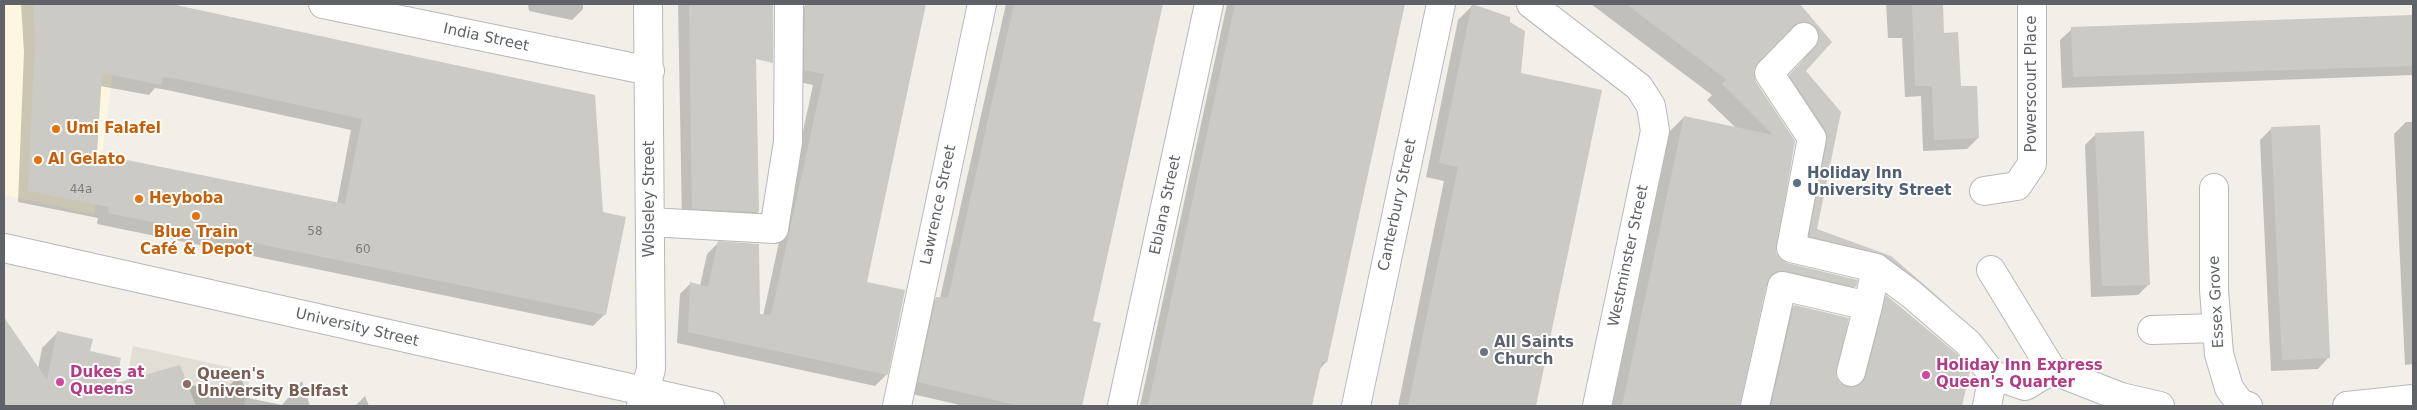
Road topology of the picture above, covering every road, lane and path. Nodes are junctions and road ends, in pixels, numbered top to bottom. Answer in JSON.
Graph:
{"nodes":[{"id":1,"x":323,"y":4,"type":"edge"},
{"id":2,"x":648,"y":4,"type":"edge"},
{"id":3,"x":789,"y":4,"type":"edge"},
{"id":4,"x":982,"y":4,"type":"edge"},
{"id":5,"x":1209,"y":4,"type":"edge"},
{"id":6,"x":1441,"y":4,"type":"edge"},
{"id":7,"x":1531,"y":4,"type":"edge"},
{"id":8,"x":2032,"y":4,"type":"edge"},
{"id":9,"x":1804,"y":38,"type":"dead end"},
{"id":10,"x":650,"y":71,"type":"junction"},
{"id":11,"x":2214,"y":188,"type":"dead end"},
{"id":12,"x":1984,"y":191,"type":"dead end"},
{"id":13,"x":650,"y":222,"type":"junction"},
{"id":14,"x":4,"y":248,"type":"edge"},
{"id":15,"x":1876,"y":268,"type":"junction"},
{"id":16,"x":1991,"y":270,"type":"dead end"},
{"id":17,"x":1868,"y":306,"type":"junction"},
{"id":18,"x":2216,"y":328,"type":"junction"},
{"id":19,"x":2152,"y":330,"type":"dead end"},
{"id":20,"x":2052,"y":370,"type":"junction"},
{"id":21,"x":1851,"y":372,"type":"dead end"},
{"id":22,"x":1993,"y":375,"type":"junction"},
{"id":23,"x":2413,"y":399,"type":"edge"},
{"id":24,"x":643,"y":400,"type":"edge"},
{"id":25,"x":2120,"y":402,"type":"edge"},
{"id":26,"x":710,"y":406,"type":"edge"},
{"id":27,"x":897,"y":406,"type":"edge"},
{"id":28,"x":1122,"y":406,"type":"edge"},
{"id":29,"x":1356,"y":406,"type":"edge"},
{"id":30,"x":1597,"y":406,"type":"edge"},
{"id":31,"x":1755,"y":406,"type":"edge"},
{"id":32,"x":1986,"y":406,"type":"edge"},
{"id":33,"x":2160,"y":406,"type":"edge"},
{"id":34,"x":2248,"y":406,"type":"edge"},
{"id":35,"x":2346,"y":406,"type":"edge"}],
"edges":[{"from":1,"to":10,"type":"street","name":"India Street"},
{"from":2,"to":10,"type":"street","name":"Wolseley Street"},
{"from":3,"to":13,"type":"street"},
{"from":4,"to":27,"type":"street","name":"Lawrence Street"},
{"from":5,"to":28,"type":"street","name":"Eblana Street"},
{"from":6,"to":29,"type":"street","name":"Canterbury Street"},
{"from":7,"to":30,"type":"street","name":"Westminster Street"},
{"from":8,"to":12,"type":"street","name":"Powerscourt Place"},
{"from":9,"to":15,"type":"street"},
{"from":10,"to":13,"type":"street","name":"Wolseley Street"},
{"from":11,"to":18,"type":"street","name":"Essex Grove"},
{"from":13,"to":24,"type":"street","name":"Wolseley Street"},
{"from":14,"to":24,"type":"street","name":"University Street"},
{"from":15,"to":17,"type":"street"},
{"from":15,"to":22,"type":"street"},
{"from":16,"to":20,"type":"street"},
{"from":17,"to":21,"type":"street"},
{"from":17,"to":31,"type":"street"},
{"from":18,"to":19,"type":"street"},
{"from":18,"to":34,"type":"street","name":"Essex Grove"},
{"from":20,"to":22,"type":"street"},
{"from":20,"to":25,"type":"street"},
{"from":22,"to":32,"type":"street"},
{"from":23,"to":35,"type":"street"},
{"from":24,"to":26,"type":"street","name":"University Street"},
{"from":25,"to":33,"type":"street"}]}
